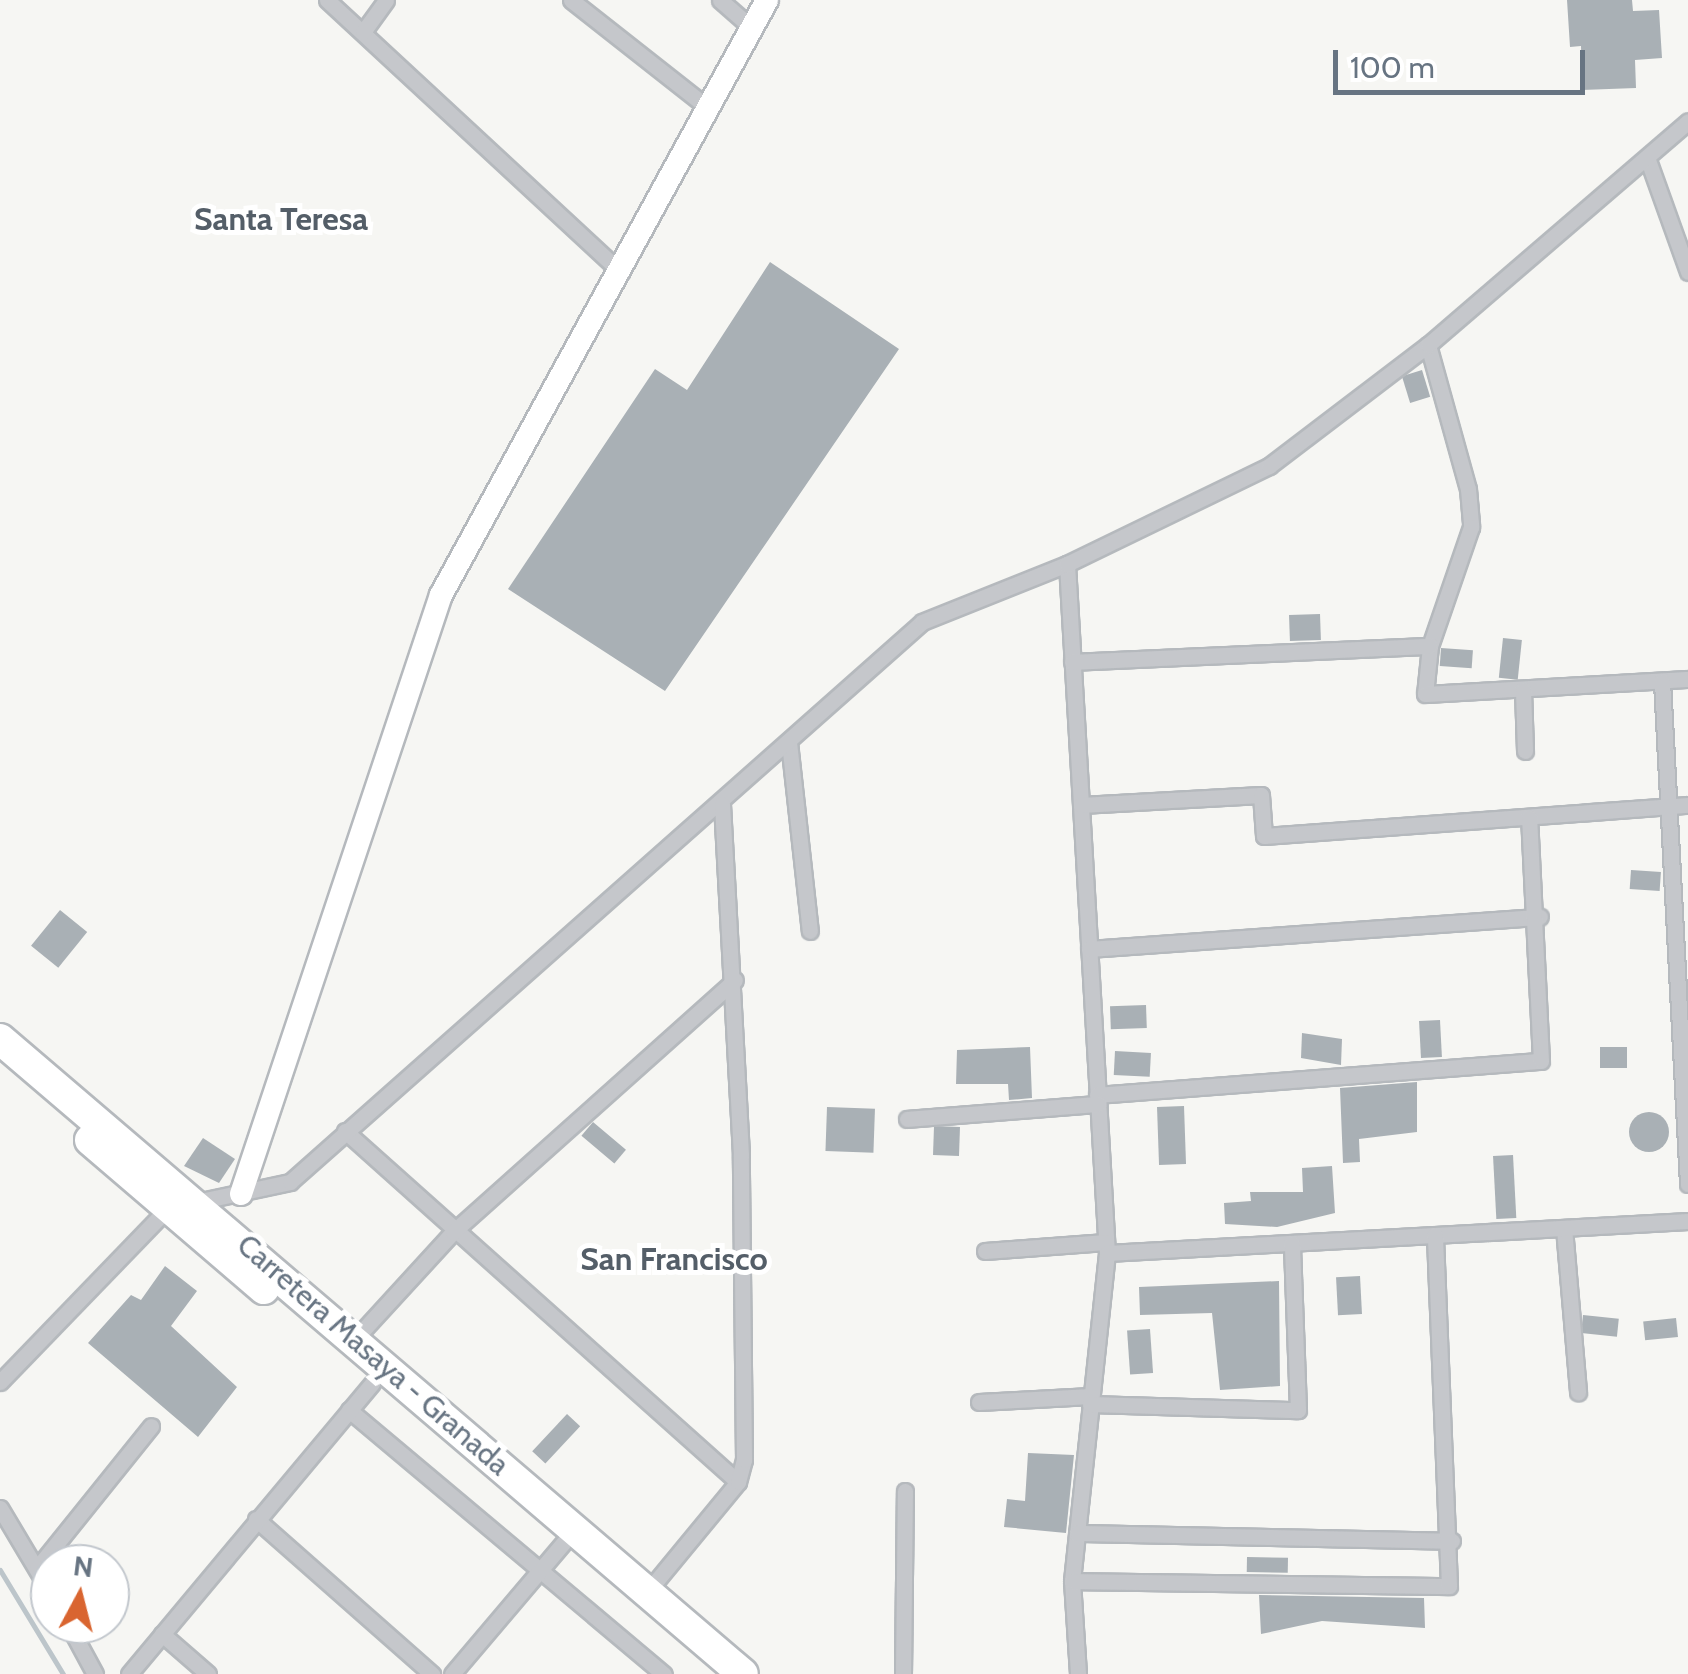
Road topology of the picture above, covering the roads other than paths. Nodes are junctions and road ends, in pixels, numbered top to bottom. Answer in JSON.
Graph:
{"nodes":[{"id":1,"x":327,"y":0,"type":"edge"},
{"id":2,"x":386,"y":0,"type":"edge"},
{"id":3,"x":571,"y":0,"type":"edge"},
{"id":4,"x":720,"y":0,"type":"edge"},
{"id":5,"x":767,"y":0,"type":"edge"},
{"id":6,"x":752,"y":28,"type":"junction"},
{"id":7,"x":363,"y":32,"type":"junction"},
{"id":8,"x":707,"y":107,"type":"junction"},
{"id":9,"x":1688,"y":122,"type":"edge"},
{"id":10,"x":1648,"y":160,"type":"junction"},
{"id":11,"x":621,"y":272,"type":"junction"},
{"id":12,"x":1688,"y":272,"type":"edge"},
{"id":13,"x":1428,"y":345,"type":"junction"},
{"id":14,"x":1067,"y":564,"type":"junction"},
{"id":15,"x":1430,"y":646,"type":"junction"},
{"id":16,"x":1072,"y":662,"type":"junction"},
{"id":17,"x":1688,"y":679,"type":"edge"},
{"id":18,"x":1662,"y":682,"type":"junction"},
{"id":19,"x":1523,"y":690,"type":"junction"},
{"id":20,"x":789,"y":742,"type":"junction"},
{"id":21,"x":1525,"y":751,"type":"dead end"},
{"id":22,"x":722,"y":805,"type":"junction"},
{"id":23,"x":1080,"y":805,"type":"junction"},
{"id":24,"x":1688,"y":805,"type":"edge"},
{"id":25,"x":1670,"y":806,"type":"junction"},
{"id":26,"x":1530,"y":817,"type":"junction"},
{"id":27,"x":1540,"y":918,"type":"junction"},
{"id":28,"x":810,"y":931,"type":"dead end"},
{"id":29,"x":1089,"y":948,"type":"junction"},
{"id":30,"x":735,"y":980,"type":"junction"},
{"id":31,"x":0,"y":1039,"type":"edge"},
{"id":32,"x":0,"y":1064,"type":"edge"},
{"id":33,"x":1098,"y":1100,"type":"junction"},
{"id":34,"x":907,"y":1119,"type":"dead end"},
{"id":35,"x":345,"y":1131,"type":"junction"},
{"id":36,"x":1688,"y":1184,"type":"edge"},
{"id":37,"x":241,"y":1194,"type":"junction"},
{"id":38,"x":181,"y":1204,"type":"junction"},
{"id":39,"x":1688,"y":1221,"type":"edge"},
{"id":40,"x":1564,"y":1228,"type":"junction"},
{"id":41,"x":454,"y":1232,"type":"junction"},
{"id":42,"x":1435,"y":1235,"type":"junction"},
{"id":43,"x":1292,"y":1242,"type":"junction"},
{"id":44,"x":1106,"y":1248,"type":"junction"},
{"id":45,"x":985,"y":1251,"type":"dead end"},
{"id":46,"x":354,"y":1340,"type":"junction"},
{"id":47,"x":0,"y":1382,"type":"edge"},
{"id":48,"x":372,"y":1382,"type":"junction"},
{"id":49,"x":1578,"y":1392,"type":"dead end"},
{"id":50,"x":1091,"y":1400,"type":"junction"},
{"id":51,"x":979,"y":1402,"type":"dead end"},
{"id":52,"x":350,"y":1410,"type":"junction"},
{"id":53,"x":151,"y":1426,"type":"dead end"},
{"id":54,"x":738,"y":1482,"type":"junction"},
{"id":55,"x":904,"y":1491,"type":"dead end"},
{"id":56,"x":0,"y":1508,"type":"edge"},
{"id":57,"x":256,"y":1519,"type":"junction"},
{"id":58,"x":1077,"y":1533,"type":"junction"},
{"id":59,"x":1452,"y":1541,"type":"junction"},
{"id":60,"x":563,"y":1543,"type":"junction"},
{"id":61,"x":56,"y":1544,"type":"edge"},
{"id":62,"x":30,"y":1557,"type":"edge"},
{"id":63,"x":540,"y":1566,"type":"junction"},
{"id":64,"x":1072,"y":1581,"type":"junction"},
{"id":65,"x":648,"y":1591,"type":"junction"},
{"id":66,"x":162,"y":1634,"type":"junction"},
{"id":67,"x":79,"y":1644,"type":"edge"},
{"id":68,"x":95,"y":1674,"type":"edge"},
{"id":69,"x":129,"y":1674,"type":"edge"},
{"id":70,"x":208,"y":1674,"type":"edge"},
{"id":71,"x":432,"y":1674,"type":"edge"},
{"id":72,"x":452,"y":1674,"type":"edge"},
{"id":73,"x":664,"y":1674,"type":"edge"},
{"id":74,"x":717,"y":1674,"type":"edge"},
{"id":75,"x":743,"y":1674,"type":"edge"},
{"id":76,"x":903,"y":1674,"type":"edge"},
{"id":77,"x":1078,"y":1674,"type":"edge"}],
"edges":[{"from":1,"to":7,"type":"street"},
{"from":2,"to":7,"type":"street"},
{"from":3,"to":8,"type":"street"},
{"from":4,"to":6,"type":"street"},
{"from":5,"to":6,"type":"street"},
{"from":6,"to":8,"type":"street"},
{"from":7,"to":11,"type":"street"},
{"from":8,"to":11,"type":"street"},
{"from":9,"to":10,"type":"street"},
{"from":10,"to":12,"type":"street"},
{"from":10,"to":13,"type":"street"},
{"from":11,"to":37,"type":"street"},
{"from":13,"to":14,"type":"street"},
{"from":13,"to":15,"type":"street"},
{"from":14,"to":16,"type":"street"},
{"from":14,"to":20,"type":"street"},
{"from":15,"to":16,"type":"street"},
{"from":15,"to":19,"type":"street"},
{"from":16,"to":23,"type":"street"},
{"from":17,"to":18,"type":"street"},
{"from":18,"to":19,"type":"street"},
{"from":18,"to":25,"type":"street"},
{"from":19,"to":21,"type":"street"},
{"from":20,"to":22,"type":"street"},
{"from":20,"to":28,"type":"street"},
{"from":22,"to":30,"type":"street"},
{"from":22,"to":35,"type":"street"},
{"from":23,"to":26,"type":"street"},
{"from":23,"to":29,"type":"street"},
{"from":24,"to":25,"type":"street"},
{"from":25,"to":26,"type":"street"},
{"from":25,"to":36,"type":"street"},
{"from":26,"to":27,"type":"street"},
{"from":27,"to":29,"type":"street"},
{"from":27,"to":33,"type":"street"},
{"from":29,"to":33,"type":"street"},
{"from":30,"to":41,"type":"street"},
{"from":30,"to":54,"type":"street"},
{"from":31,"to":38,"type":"highway","name":"Carretera Masaya - Granada"},
{"from":32,"to":38,"type":"highway","name":"Carretera Masaya - Granada"},
{"from":33,"to":34,"type":"street"},
{"from":33,"to":44,"type":"street"},
{"from":35,"to":37,"type":"street"},
{"from":35,"to":41,"type":"street"},
{"from":37,"to":38,"type":"street"},
{"from":38,"to":46,"type":"highway","name":"Carretera Masaya - Granada"},
{"from":38,"to":47,"type":"street"},
{"from":38,"to":48,"type":"highway","name":"Carretera Masaya - Granada"},
{"from":39,"to":40,"type":"street"},
{"from":40,"to":42,"type":"street"},
{"from":40,"to":49,"type":"street"},
{"from":41,"to":46,"type":"street"},
{"from":41,"to":54,"type":"street"},
{"from":42,"to":43,"type":"street"},
{"from":42,"to":59,"type":"street"},
{"from":43,"to":44,"type":"street"},
{"from":43,"to":50,"type":"street"},
{"from":44,"to":45,"type":"street"},
{"from":44,"to":50,"type":"street"},
{"from":46,"to":65,"type":"highway","name":"Carretera Masaya - Granada"},
{"from":48,"to":52,"type":"street"},
{"from":48,"to":60,"type":"highway","name":"Carretera Masaya - Granada"},
{"from":50,"to":51,"type":"street"},
{"from":50,"to":58,"type":"street"},
{"from":52,"to":57,"type":"street"},
{"from":52,"to":63,"type":"street"},
{"from":53,"to":61,"type":"street"},
{"from":54,"to":65,"type":"street"},
{"from":55,"to":76,"type":"street"},
{"from":56,"to":62,"type":"street"},
{"from":57,"to":66,"type":"street"},
{"from":57,"to":71,"type":"street"},
{"from":58,"to":59,"type":"street"},
{"from":58,"to":64,"type":"street"},
{"from":59,"to":64,"type":"street"},
{"from":60,"to":63,"type":"street"},
{"from":60,"to":74,"type":"highway","name":"Carretera Masaya - Granada"},
{"from":63,"to":72,"type":"street"},
{"from":63,"to":73,"type":"street"},
{"from":64,"to":77,"type":"street"},
{"from":65,"to":75,"type":"highway","name":"Carretera Masaya - Granada"},
{"from":66,"to":69,"type":"street"},
{"from":66,"to":70,"type":"street"},
{"from":67,"to":68,"type":"street"}]}
